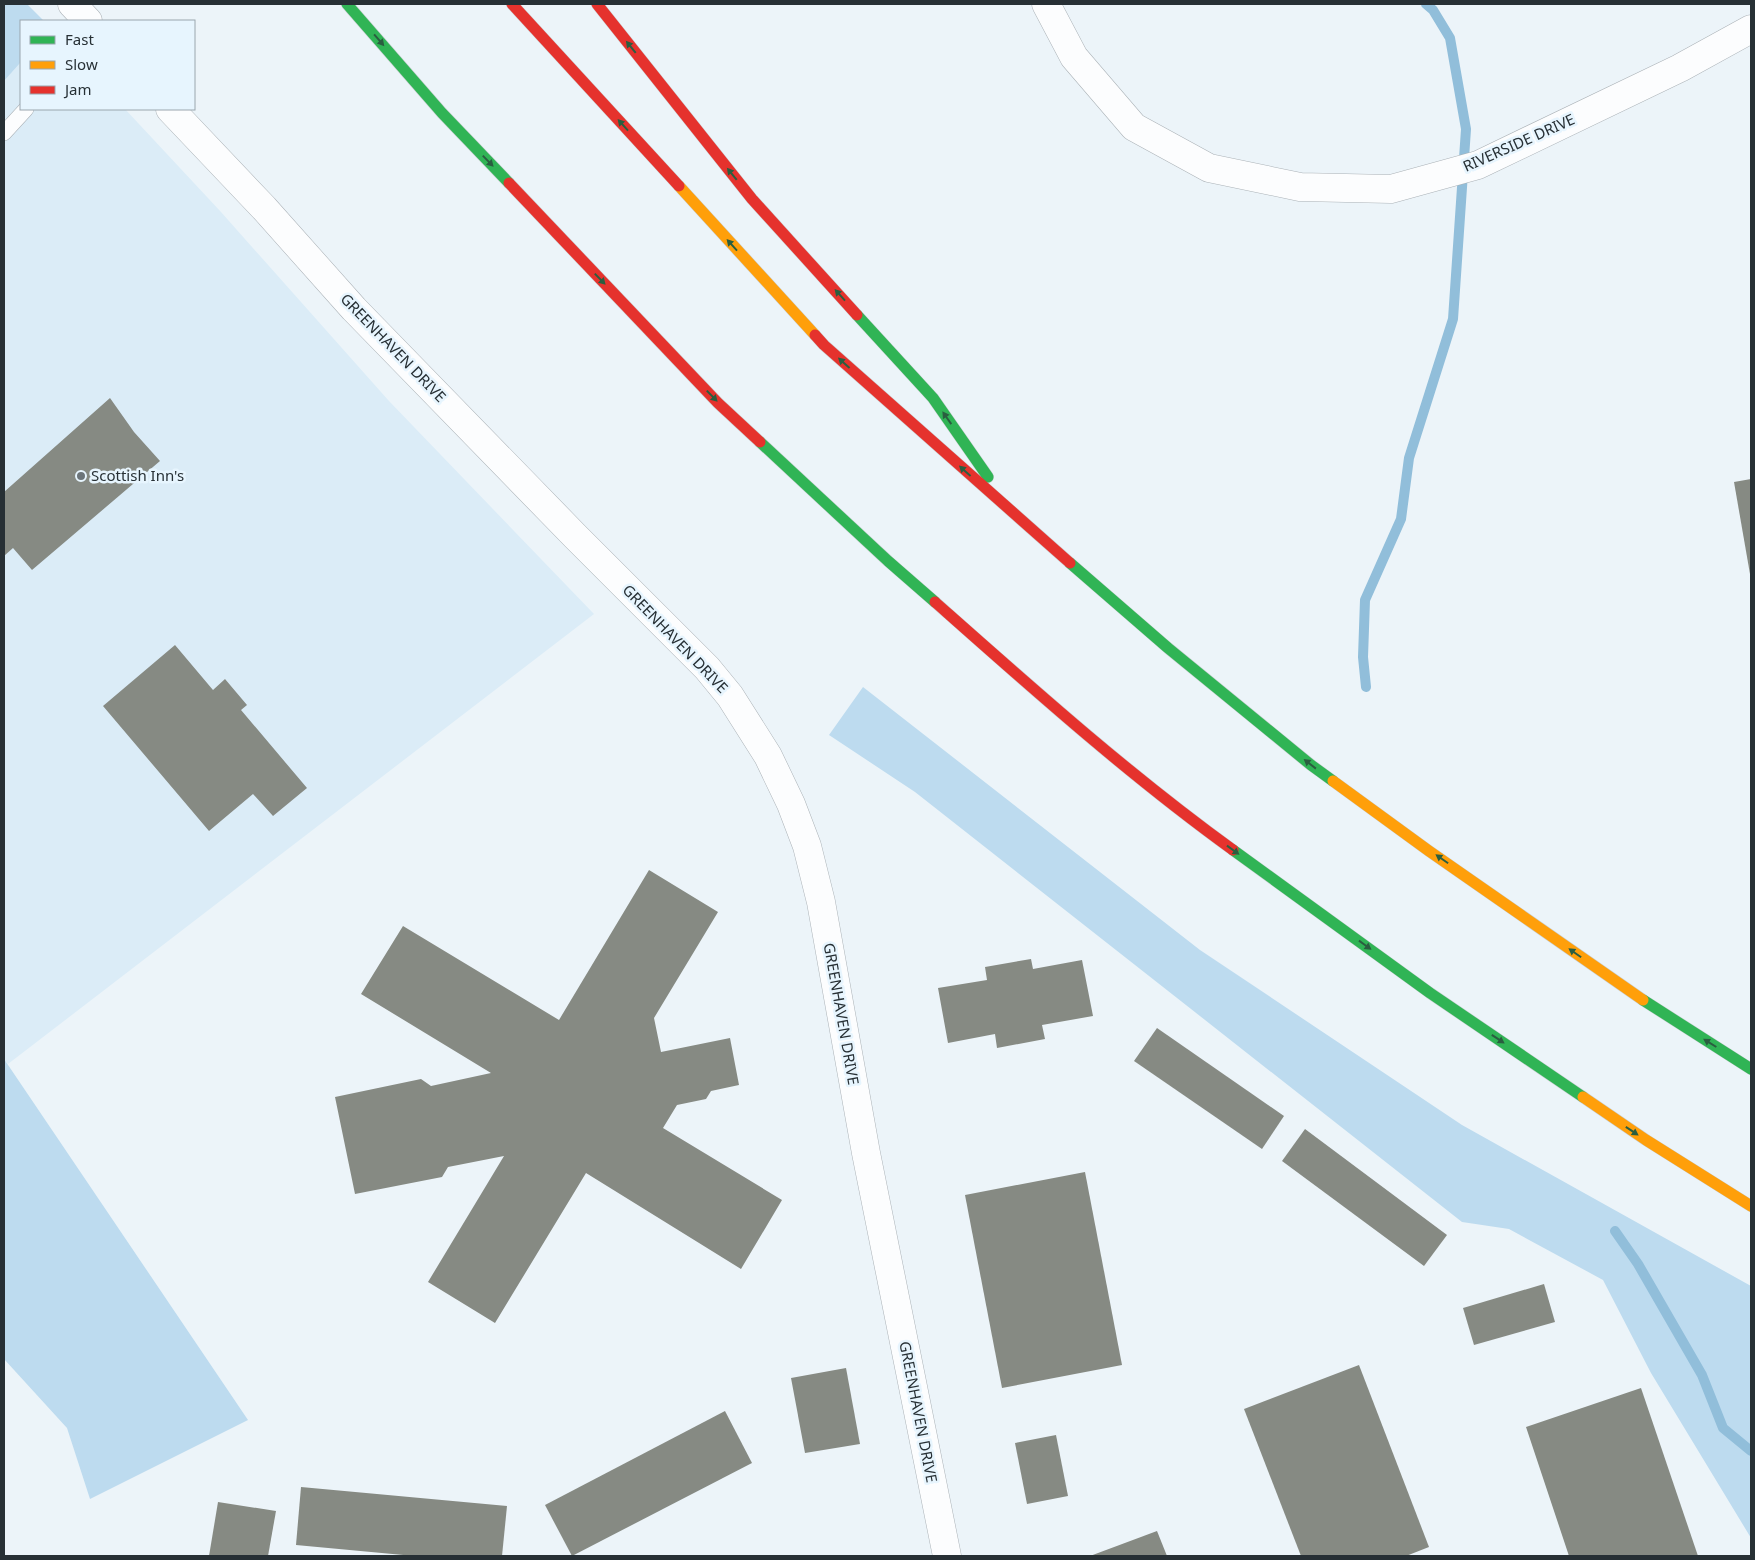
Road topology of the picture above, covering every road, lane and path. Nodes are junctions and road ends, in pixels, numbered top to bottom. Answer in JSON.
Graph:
{"nodes":[{"id":1,"x":72,"y":4,"type":"edge"},
{"id":2,"x":347,"y":4,"type":"edge"},
{"id":3,"x":512,"y":4,"type":"edge"},
{"id":4,"x":597,"y":4,"type":"edge"},
{"id":5,"x":1046,"y":4,"type":"edge"},
{"id":6,"x":87,"y":20,"type":"edge"},
{"id":7,"x":1751,"y":29,"type":"edge"},
{"id":8,"x":25,"y":110,"type":"edge"},
{"id":9,"x":171,"y":110,"type":"edge"},
{"id":10,"x":4,"y":133,"type":"edge"},
{"id":11,"x":1015,"y":515,"type":"junction"},
{"id":12,"x":1751,"y":1069,"type":"edge"},
{"id":13,"x":1751,"y":1206,"type":"edge"},
{"id":14,"x":947,"y":1556,"type":"edge"}],
"edges":[{"from":1,"to":6,"type":"street"},
{"from":2,"to":13,"type":"highway","one_way":true},
{"from":11,"to":3,"type":"highway","one_way":true},
{"from":11,"to":4,"type":"highway","one_way":true},
{"from":5,"to":7,"type":"street","name":"RIVERSIDE DRIVE"},
{"from":8,"to":10,"type":"lane"},
{"from":9,"to":14,"type":"street","name":"GREENHAVEN DRIVE"},
{"from":12,"to":11,"type":"highway","one_way":true}]}
